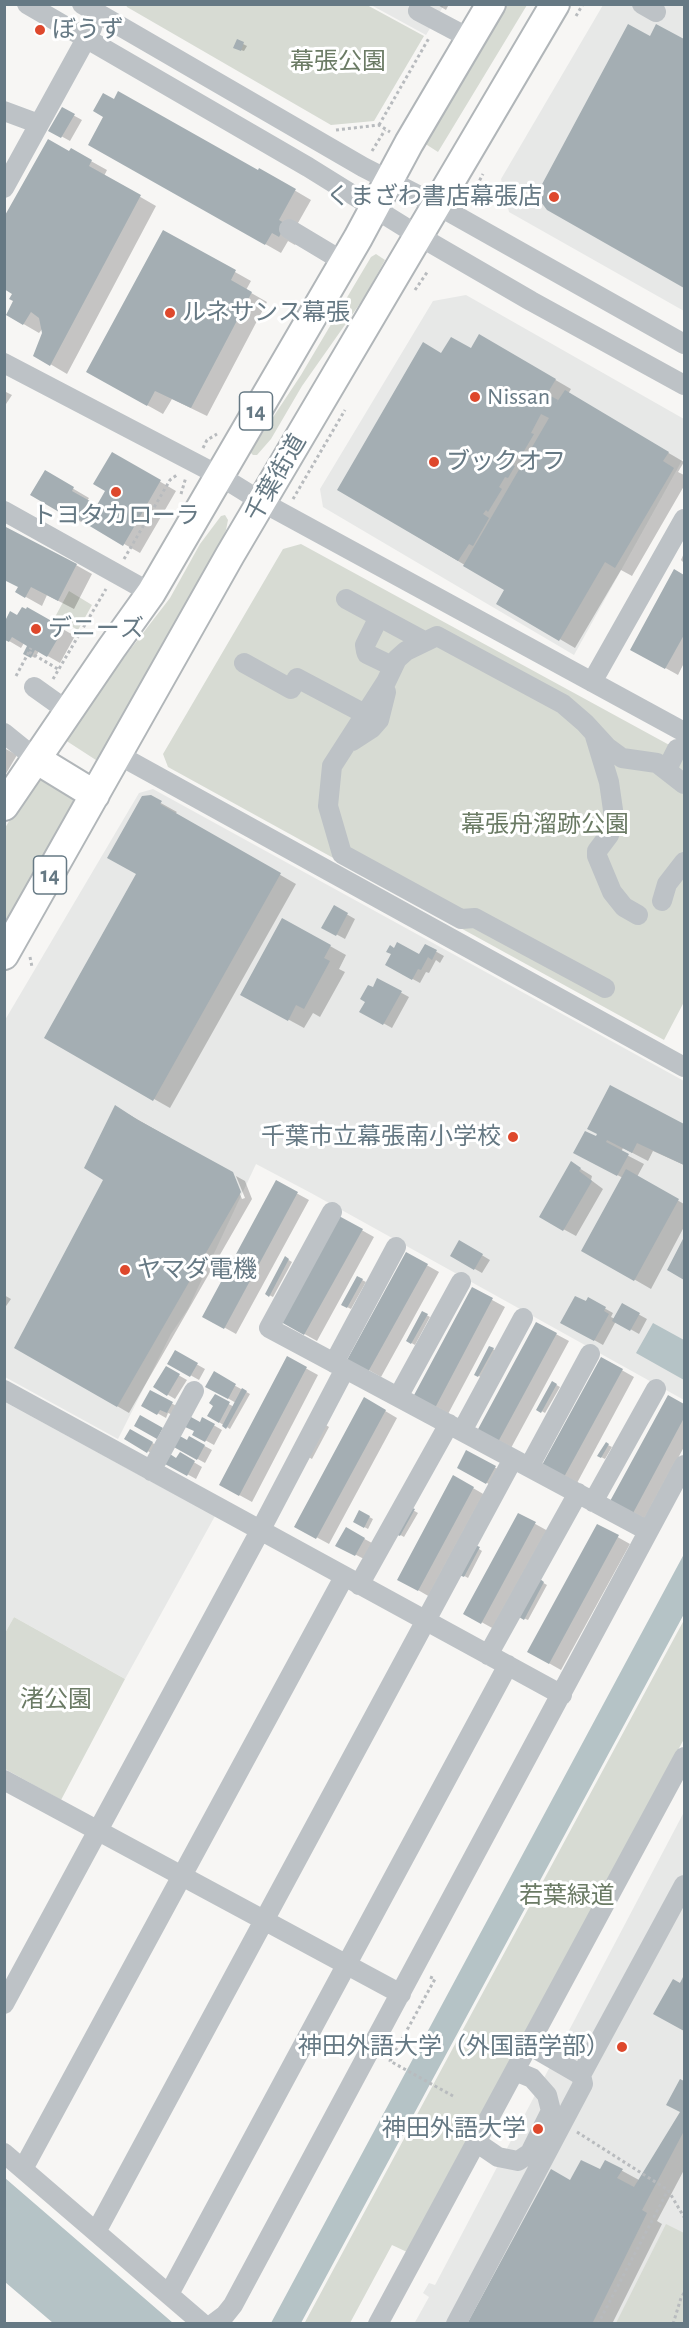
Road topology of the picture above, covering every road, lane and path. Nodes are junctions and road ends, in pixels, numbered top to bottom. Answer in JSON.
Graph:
{"nodes":[{"id":1,"x":27,"y":4,"type":"edge"},
{"id":2,"x":82,"y":4,"type":"edge"},
{"id":3,"x":491,"y":4,"type":"edge"},
{"id":4,"x":555,"y":4,"type":"edge"},
{"id":5,"x":103,"y":9,"type":"edge"},
{"id":6,"x":418,"y":11,"type":"dead end"},
{"id":7,"x":430,"y":37,"type":"dead end"},
{"id":8,"x":86,"y":38,"type":"junction"},
{"id":9,"x":471,"y":39,"type":"junction"},
{"id":10,"x":4,"y":111,"type":"edge"},
{"id":11,"x":39,"y":124,"type":"junction"},
{"id":12,"x":386,"y":129,"type":"dead end"},
{"id":13,"x":332,"y":130,"type":"dead end"},
{"id":14,"x":372,"y":151,"type":"dead end"},
{"id":15,"x":389,"y":181,"type":"junction"},
{"id":16,"x":4,"y":188,"type":"edge"},
{"id":17,"x":437,"y":205,"type":"junction"},
{"id":18,"x":375,"y":208,"type":"junction"},
{"id":19,"x":289,"y":229,"type":"dead end"},
{"id":20,"x":418,"y":236,"type":"junction"},
{"id":21,"x":344,"y":261,"type":"junction"},
{"id":22,"x":684,"y":344,"type":"edge"},
{"id":23,"x":4,"y":363,"type":"edge"},
{"id":24,"x":684,"y":385,"type":"edge"},
{"id":25,"x":177,"y":475,"type":"dead end"},
{"id":26,"x":220,"y":476,"type":"junction"},
{"id":27,"x":262,"y":502,"type":"junction"},
{"id":28,"x":4,"y":511,"type":"edge"},
{"id":29,"x":684,"y":519,"type":"edge"},
{"id":30,"x":121,"y":563,"type":"dead end"},
{"id":31,"x":110,"y":582,"type":"dead end"},
{"id":32,"x":151,"y":593,"type":"junction"},
{"id":33,"x":346,"y":600,"type":"dead end"},
{"id":34,"x":379,"y":617,"type":"junction"},
{"id":35,"x":435,"y":633,"type":"junction"},
{"id":36,"x":31,"y":648,"type":"dead end"},
{"id":37,"x":28,"y":652,"type":"junction"},
{"id":38,"x":244,"y":663,"type":"dead end"},
{"id":39,"x":59,"y":669,"type":"junction"},
{"id":40,"x":389,"y":674,"type":"junction"},
{"id":41,"x":16,"y":676,"type":"dead end"},
{"id":42,"x":592,"y":682,"type":"junction"},
{"id":43,"x":42,"y":687,"type":"joint"},
{"id":44,"x":69,"y":712,"type":"junction"},
{"id":45,"x":365,"y":714,"type":"junction"},
{"id":46,"x":681,"y":731,"type":"edge"},
{"id":47,"x":594,"y":732,"type":"junction"},
{"id":48,"x":4,"y":733,"type":"edge"},
{"id":49,"x":343,"y":748,"type":"junction"},
{"id":50,"x":117,"y":754,"type":"junction"},
{"id":51,"x":622,"y":758,"type":"junction"},
{"id":52,"x":36,"y":759,"type":"junction"},
{"id":53,"x":605,"y":769,"type":"junction"},
{"id":54,"x":667,"y":769,"type":"junction"},
{"id":55,"x":684,"y":783,"type":"edge"},
{"id":56,"x":94,"y":795,"type":"junction"},
{"id":57,"x":4,"y":807,"type":"edge"},
{"id":58,"x":684,"y":862,"type":"edge"},
{"id":59,"x":662,"y":901,"type":"dead end"},
{"id":60,"x":638,"y":915,"type":"dead end"},
{"id":61,"x":4,"y":955,"type":"edge"},
{"id":62,"x":605,"y":988,"type":"dead end"},
{"id":63,"x":684,"y":1067,"type":"edge"},
{"id":64,"x":332,"y":1212,"type":"dead end"},
{"id":65,"x":396,"y":1247,"type":"dead end"},
{"id":66,"x":460,"y":1282,"type":"dead end"},
{"id":67,"x":523,"y":1318,"type":"dead end"},
{"id":68,"x":590,"y":1354,"type":"dead end"},
{"id":69,"x":339,"y":1366,"type":"junction"},
{"id":70,"x":656,"y":1389,"type":"dead end"},
{"id":71,"x":4,"y":1390,"type":"edge"},
{"id":72,"x":194,"y":1391,"type":"dead end"},
{"id":73,"x":398,"y":1397,"type":"junction"},
{"id":74,"x":455,"y":1428,"type":"junction"},
{"id":75,"x":521,"y":1463,"type":"junction"},
{"id":76,"x":684,"y":1465,"type":"edge"},
{"id":77,"x":151,"y":1471,"type":"junction"},
{"id":78,"x":586,"y":1498,"type":"junction"},
{"id":79,"x":260,"y":1531,"type":"junction"},
{"id":80,"x":648,"y":1531,"type":"junction"},
{"id":81,"x":351,"y":1581,"type":"junction"},
{"id":82,"x":426,"y":1621,"type":"junction"},
{"id":83,"x":488,"y":1655,"type":"junction"},
{"id":84,"x":508,"y":1665,"type":"junction"},
{"id":85,"x":562,"y":1695,"type":"junction"},
{"id":86,"x":684,"y":1757,"type":"edge"},
{"id":87,"x":4,"y":1780,"type":"edge"},
{"id":88,"x":98,"y":1831,"type":"junction"},
{"id":89,"x":182,"y":1876,"type":"junction"},
{"id":90,"x":684,"y":1884,"type":"edge"},
{"id":91,"x":265,"y":1920,"type":"junction"},
{"id":92,"x":347,"y":1964,"type":"junction"},
{"id":93,"x":425,"y":1976,"type":"dead end"},
{"id":94,"x":401,"y":1994,"type":"junction"},
{"id":95,"x":4,"y":2004,"type":"edge"},
{"id":96,"x":529,"y":2044,"type":"junction"},
{"id":97,"x":515,"y":2071,"type":"junction"},
{"id":98,"x":580,"y":2075,"type":"junction"},
{"id":99,"x":453,"y":2096,"type":"dead end"},
{"id":100,"x":562,"y":2123,"type":"junction"},
{"id":101,"x":476,"y":2142,"type":"junction"},
{"id":102,"x":4,"y":2153,"type":"edge"},
{"id":103,"x":23,"y":2169,"type":"junction"},
{"id":104,"x":668,"y":2190,"type":"junction"},
{"id":105,"x":684,"y":2217,"type":"edge"},
{"id":106,"x":96,"y":2232,"type":"junction"},
{"id":107,"x":684,"y":2293,"type":"edge"},
{"id":108,"x":169,"y":2294,"type":"junction"},
{"id":109,"x":203,"y":2324,"type":"edge"},
{"id":110,"x":213,"y":2324,"type":"edge"},
{"id":111,"x":378,"y":2324,"type":"edge"},
{"id":112,"x":456,"y":2324,"type":"edge"},
{"id":113,"x":598,"y":2324,"type":"edge"},
{"id":114,"x":673,"y":2324,"type":"edge"}],
"edges":[{"from":1,"to":8,"type":"street"},
{"from":2,"to":5,"type":"street"},
{"from":3,"to":9,"type":"highway","name":"千葉街道","number":"14"},
{"from":4,"to":17,"type":"highway","name":"千葉街道","number":"14"},
{"from":5,"to":8,"type":"street"},
{"from":5,"to":15,"type":"street"},
{"from":6,"to":9,"type":"street"},
{"from":7,"to":13,"type":"path"},
{"from":8,"to":11,"type":"street"},
{"from":8,"to":18,"type":"street"},
{"from":9,"to":15,"type":"highway","name":"千葉街道","number":"14"},
{"from":10,"to":11,"type":"street"},
{"from":11,"to":16,"type":"street"},
{"from":12,"to":14,"type":"path"},
{"from":15,"to":17,"type":"street"},
{"from":15,"to":18,"type":"highway","name":"千葉街道","number":"14"},
{"from":17,"to":20,"type":"highway","name":"千葉街道","number":"14"},
{"from":17,"to":22,"type":"street"},
{"from":18,"to":20,"type":"street"},
{"from":18,"to":21,"type":"highway","name":"千葉街道","number":"14"},
{"from":19,"to":21,"type":"street"},
{"from":20,"to":24,"type":"street"},
{"from":20,"to":27,"type":"highway","name":"千葉街道","number":"14"},
{"from":21,"to":26,"type":"highway","name":"千葉街道","number":"14"},
{"from":23,"to":26,"type":"street"},
{"from":25,"to":30,"type":"path"},
{"from":26,"to":27,"type":"street"},
{"from":26,"to":32,"type":"highway","name":"千葉街道","number":"14"},
{"from":27,"to":42,"type":"street"},
{"from":27,"to":50,"type":"highway","name":"千葉街道","number":"14"},
{"from":28,"to":32,"type":"street"},
{"from":29,"to":42,"type":"street"},
{"from":31,"to":39,"type":"path"},
{"from":32,"to":44,"type":"highway","name":"千葉街道","number":"14"},
{"from":33,"to":34,"type":"street"},
{"from":34,"to":35,"type":"street"},
{"from":34,"to":40,"type":"street"},
{"from":35,"to":40,"type":"street"},
{"from":35,"to":47,"type":"street"},
{"from":36,"to":37,"type":"path"},
{"from":37,"to":39,"type":"path"},
{"from":37,"to":41,"type":"path"},
{"from":38,"to":45,"type":"street"},
{"from":39,"to":43,"type":"path"},
{"from":40,"to":45,"type":"street"},
{"from":40,"to":49,"type":"street"},
{"from":42,"to":46,"type":"street"},
{"from":43,"to":44,"type":"street"},
{"from":44,"to":52,"type":"highway","name":"千葉街道","number":"14"},
{"from":45,"to":49,"type":"street"},
{"from":46,"to":54,"type":"street"},
{"from":47,"to":51,"type":"street"},
{"from":47,"to":53,"type":"street"},
{"from":48,"to":52,"type":"street"},
{"from":49,"to":62,"type":"street"},
{"from":50,"to":56,"type":"highway","name":"千葉街道","number":"14"},
{"from":50,"to":63,"type":"street"},
{"from":51,"to":53,"type":"street"},
{"from":51,"to":54,"type":"street"},
{"from":52,"to":56,"type":"highway"},
{"from":52,"to":57,"type":"highway","name":"千葉街道","number":"14"},
{"from":53,"to":60,"type":"street"},
{"from":54,"to":55,"type":"street"},
{"from":56,"to":61,"type":"highway","name":"千葉街道","number":"14"},
{"from":58,"to":59,"type":"street"},
{"from":64,"to":69,"type":"street"},
{"from":65,"to":69,"type":"street"},
{"from":66,"to":73,"type":"street"},
{"from":67,"to":74,"type":"street"},
{"from":68,"to":75,"type":"street"},
{"from":69,"to":73,"type":"street"},
{"from":69,"to":79,"type":"street"},
{"from":70,"to":78,"type":"street"},
{"from":71,"to":77,"type":"street"},
{"from":72,"to":77,"type":"street"},
{"from":73,"to":74,"type":"street"},
{"from":74,"to":75,"type":"street"},
{"from":74,"to":81,"type":"street"},
{"from":75,"to":78,"type":"street"},
{"from":75,"to":82,"type":"street"},
{"from":76,"to":80,"type":"street"},
{"from":77,"to":79,"type":"street"},
{"from":78,"to":80,"type":"street"},
{"from":78,"to":83,"type":"street"},
{"from":79,"to":81,"type":"street"},
{"from":79,"to":88,"type":"street"},
{"from":80,"to":85,"type":"street"},
{"from":81,"to":82,"type":"street"},
{"from":81,"to":89,"type":"street"},
{"from":82,"to":83,"type":"street"},
{"from":82,"to":91,"type":"street"},
{"from":83,"to":84,"type":"street"},
{"from":84,"to":85,"type":"street"},
{"from":84,"to":92,"type":"street"},
{"from":85,"to":94,"type":"street"},
{"from":86,"to":96,"type":"street"},
{"from":87,"to":88,"type":"street"},
{"from":88,"to":89,"type":"street"},
{"from":88,"to":95,"type":"street"},
{"from":89,"to":91,"type":"street"},
{"from":89,"to":103,"type":"street"},
{"from":90,"to":98,"type":"street"},
{"from":91,"to":92,"type":"street"},
{"from":91,"to":106,"type":"street"},
{"from":92,"to":94,"type":"street"},
{"from":92,"to":108,"type":"street"},
{"from":93,"to":99,"type":"path"},
{"from":94,"to":110,"type":"street"},
{"from":96,"to":97,"type":"street"},
{"from":96,"to":98,"type":"street"},
{"from":97,"to":101,"type":"street"},
{"from":97,"to":101,"type":"street"},
{"from":98,"to":100,"type":"street"},
{"from":100,"to":104,"type":"path"},
{"from":100,"to":112,"type":"street"},
{"from":101,"to":111,"type":"street"},
{"from":102,"to":103,"type":"street"},
{"from":103,"to":106,"type":"street"},
{"from":104,"to":105,"type":"path"},
{"from":104,"to":113,"type":"path"},
{"from":106,"to":108,"type":"street"},
{"from":107,"to":114,"type":"path"},
{"from":108,"to":109,"type":"street"}]}
